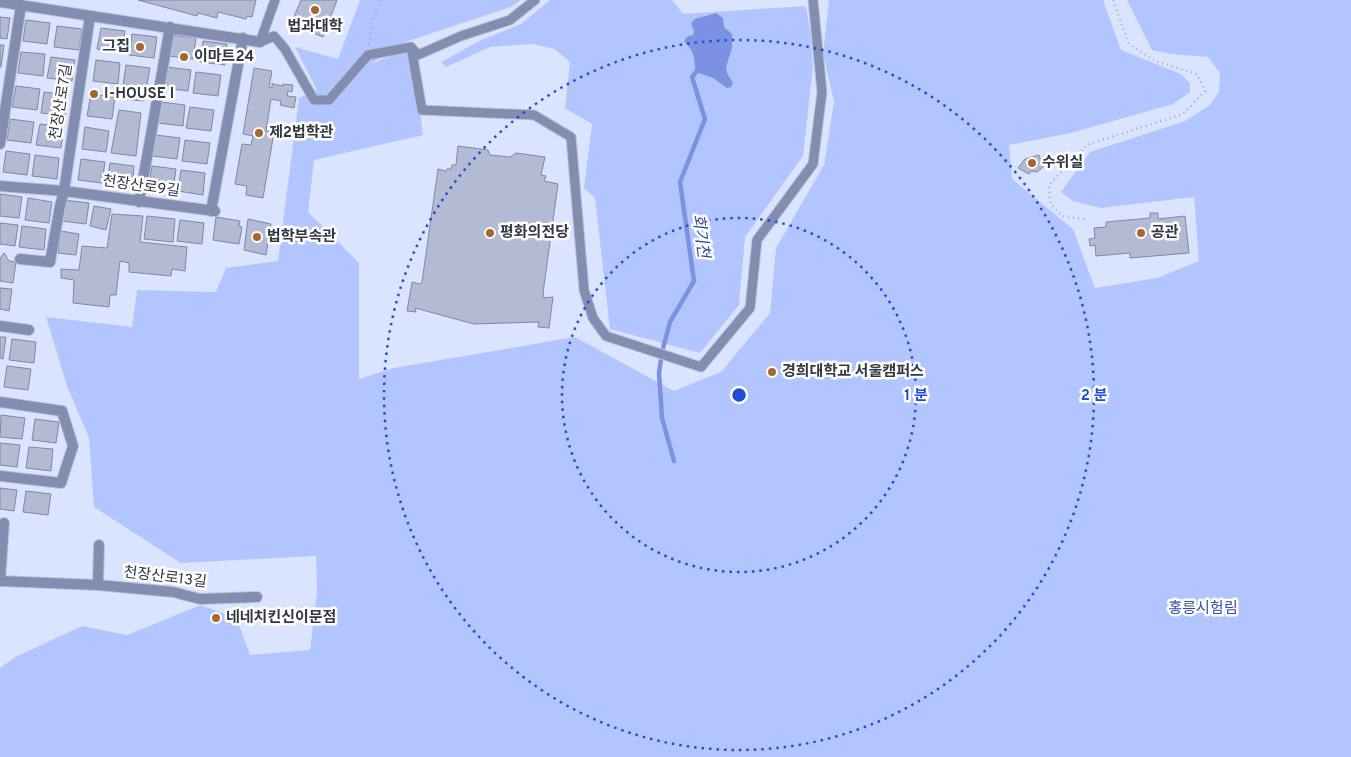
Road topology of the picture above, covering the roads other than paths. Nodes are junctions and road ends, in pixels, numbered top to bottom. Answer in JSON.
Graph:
{"nodes":[{"id":1,"x":275,"y":0,"type":"edge"},
{"id":2,"x":535,"y":0,"type":"edge"},
{"id":3,"x":813,"y":0,"type":"edge"},
{"id":4,"x":0,"y":2,"type":"edge"},
{"id":5,"x":21,"y":5,"type":"junction"},
{"id":6,"x":90,"y":16,"type":"junction"},
{"id":7,"x":170,"y":27,"type":"junction"},
{"id":8,"x":243,"y":38,"type":"junction"},
{"id":9,"x":260,"y":42,"type":"junction"},
{"id":10,"x":412,"y":47,"type":"junction"},
{"id":11,"x":0,"y":144,"type":"edge"},
{"id":12,"x":0,"y":186,"type":"edge"},
{"id":13,"x":64,"y":191,"type":"junction"},
{"id":14,"x":139,"y":202,"type":"junction"},
{"id":15,"x":20,"y":259,"type":"dead end"},
{"id":16,"x":0,"y":326,"type":"edge"},
{"id":17,"x":29,"y":330,"type":"dead end"},
{"id":18,"x":0,"y":402,"type":"edge"},
{"id":19,"x":0,"y":476,"type":"edge"},
{"id":20,"x":4,"y":523,"type":"dead end"},
{"id":21,"x":99,"y":546,"type":"dead end"},
{"id":22,"x":0,"y":581,"type":"edge"},
{"id":23,"x":98,"y":586,"type":"junction"},
{"id":24,"x":257,"y":597,"type":"dead end"}],
"edges":[{"from":1,"to":9,"type":"lane"},
{"from":2,"to":10,"type":"lane"},
{"from":3,"to":10,"type":"lane"},
{"from":4,"to":5,"type":"street"},
{"from":5,"to":6,"type":"street"},
{"from":5,"to":11,"type":"street"},
{"from":6,"to":7,"type":"street"},
{"from":6,"to":13,"type":"street","name":"천장산로7길"},
{"from":7,"to":8,"type":"street"},
{"from":7,"to":14,"type":"street"},
{"from":8,"to":9,"type":"street"},
{"from":8,"to":14,"type":"street","name":"천장산로9길"},
{"from":9,"to":10,"type":"lane"},
{"from":12,"to":13,"type":"street","name":"천장산로9길"},
{"from":13,"to":14,"type":"street","name":"천장산로9길"},
{"from":13,"to":15,"type":"street"},
{"from":16,"to":17,"type":"street"},
{"from":18,"to":19,"type":"street"},
{"from":20,"to":22,"type":"street","name":"천장산로13길"},
{"from":21,"to":23,"type":"street"},
{"from":22,"to":23,"type":"street","name":"천장산로13길"},
{"from":23,"to":24,"type":"street","name":"천장산로13길"}]}
